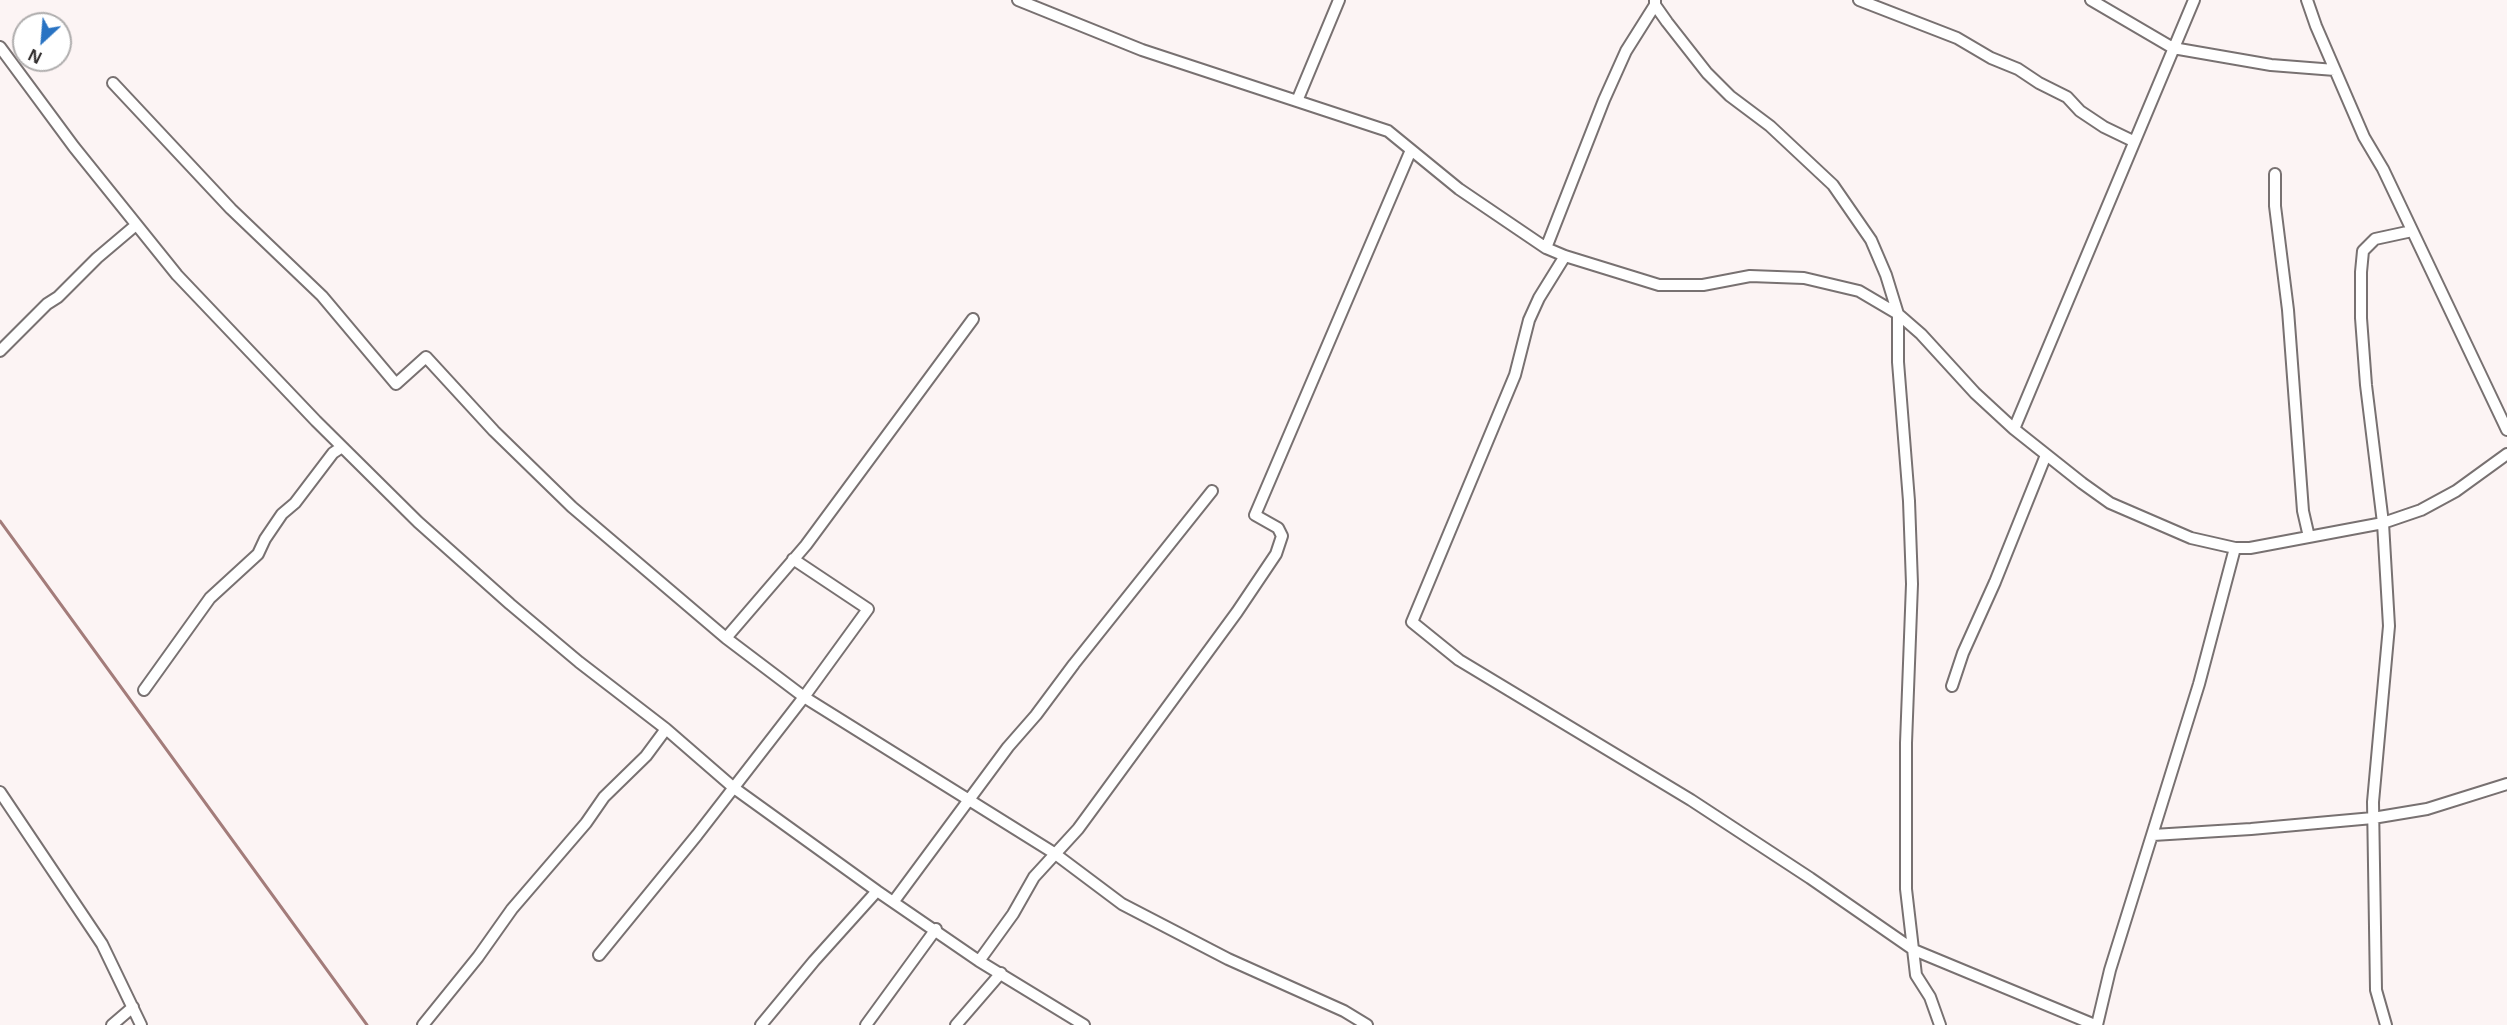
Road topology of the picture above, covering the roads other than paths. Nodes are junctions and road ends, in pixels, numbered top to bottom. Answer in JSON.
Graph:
{"nodes":[{"id":1,"x":1018,"y":0,"type":"edge"},
{"id":2,"x":1339,"y":0,"type":"edge"},
{"id":3,"x":1859,"y":0,"type":"edge"},
{"id":4,"x":2091,"y":0,"type":"edge"},
{"id":5,"x":2194,"y":0,"type":"edge"},
{"id":6,"x":2307,"y":0,"type":"edge"},
{"id":7,"x":1655,"y":3,"type":"edge"},
{"id":8,"x":0,"y":47,"type":"edge"},
{"id":9,"x":2173,"y":48,"type":"junction"},
{"id":10,"x":2335,"y":70,"type":"junction"},
{"id":11,"x":113,"y":82,"type":"dead end"},
{"id":12,"x":1297,"y":101,"type":"junction"},
{"id":13,"x":2133,"y":141,"type":"junction"},
{"id":14,"x":1411,"y":150,"type":"junction"},
{"id":15,"x":2275,"y":174,"type":"dead end"},
{"id":16,"x":136,"y":225,"type":"junction"},
{"id":17,"x":2412,"y":231,"type":"junction"},
{"id":18,"x":1546,"y":248,"type":"junction"},
{"id":19,"x":1565,"y":256,"type":"junction"},
{"id":20,"x":1898,"y":314,"type":"junction"},
{"id":21,"x":973,"y":319,"type":"dead end"},
{"id":22,"x":0,"y":351,"type":"edge"},
{"id":23,"x":2014,"y":429,"type":"junction"},
{"id":24,"x":2507,"y":430,"type":"edge"},
{"id":25,"x":342,"y":447,"type":"junction"},
{"id":26,"x":2507,"y":454,"type":"edge"},
{"id":27,"x":2046,"y":455,"type":"junction"},
{"id":28,"x":1212,"y":491,"type":"dead end"},
{"id":29,"x":2383,"y":523,"type":"junction"},
{"id":30,"x":2309,"y":537,"type":"junction"},
{"id":31,"x":2235,"y":548,"type":"junction"},
{"id":32,"x":793,"y":559,"type":"junction"},
{"id":33,"x":726,"y":638,"type":"junction"},
{"id":34,"x":1952,"y":686,"type":"dead end"},
{"id":35,"x":144,"y":690,"type":"dead end"},
{"id":36,"x":804,"y":697,"type":"junction"},
{"id":37,"x":666,"y":729,"type":"junction"},
{"id":38,"x":2507,"y":784,"type":"edge"},
{"id":39,"x":734,"y":788,"type":"junction"},
{"id":40,"x":0,"y":792,"type":"edge"},
{"id":41,"x":969,"y":799,"type":"junction"},
{"id":42,"x":2373,"y":818,"type":"junction"},
{"id":43,"x":2153,"y":835,"type":"junction"},
{"id":44,"x":1054,"y":853,"type":"junction"},
{"id":45,"x":878,"y":891,"type":"junction"},
{"id":46,"x":894,"y":901,"type":"junction"},
{"id":47,"x":936,"y":929,"type":"junction"},
{"id":48,"x":1914,"y":950,"type":"junction"},
{"id":49,"x":599,"y":955,"type":"dead end"},
{"id":50,"x":979,"y":961,"type":"junction"},
{"id":51,"x":1001,"y":973,"type":"junction"},
{"id":52,"x":133,"y":1007,"type":"junction"},
{"id":53,"x":1076,"y":1023,"type":"edge"},
{"id":54,"x":112,"y":1025,"type":"edge"},
{"id":55,"x":141,"y":1025,"type":"edge"},
{"id":56,"x":423,"y":1025,"type":"edge"},
{"id":57,"x":761,"y":1025,"type":"edge"},
{"id":58,"x":866,"y":1025,"type":"edge"},
{"id":59,"x":956,"y":1025,"type":"edge"},
{"id":60,"x":1367,"y":1025,"type":"edge"},
{"id":61,"x":1940,"y":1025,"type":"edge"},
{"id":62,"x":2096,"y":1025,"type":"edge"},
{"id":63,"x":2386,"y":1025,"type":"edge"}],
"edges":[{"from":1,"to":12,"type":"street"},
{"from":2,"to":12,"type":"street"},
{"from":3,"to":13,"type":"street"},
{"from":4,"to":9,"type":"street"},
{"from":5,"to":9,"type":"street"},
{"from":6,"to":10,"type":"street"},
{"from":7,"to":18,"type":"street"},
{"from":7,"to":20,"type":"street"},
{"from":8,"to":16,"type":"street"},
{"from":9,"to":10,"type":"street"},
{"from":9,"to":13,"type":"street"},
{"from":10,"to":17,"type":"street"},
{"from":11,"to":33,"type":"street"},
{"from":12,"to":14,"type":"street"},
{"from":13,"to":23,"type":"street"},
{"from":14,"to":18,"type":"street"},
{"from":14,"to":44,"type":"street"},
{"from":15,"to":30,"type":"street"},
{"from":16,"to":22,"type":"street"},
{"from":16,"to":25,"type":"street"},
{"from":17,"to":24,"type":"street"},
{"from":17,"to":29,"type":"street"},
{"from":18,"to":19,"type":"street"},
{"from":19,"to":20,"type":"street"},
{"from":19,"to":48,"type":"street"},
{"from":20,"to":23,"type":"street"},
{"from":20,"to":48,"type":"street"},
{"from":21,"to":32,"type":"street"},
{"from":23,"to":27,"type":"street"},
{"from":25,"to":35,"type":"street"},
{"from":25,"to":37,"type":"street"},
{"from":26,"to":29,"type":"street"},
{"from":27,"to":31,"type":"street"},
{"from":27,"to":34,"type":"street"},
{"from":28,"to":41,"type":"street"},
{"from":29,"to":30,"type":"street"},
{"from":29,"to":42,"type":"street"},
{"from":30,"to":31,"type":"street"},
{"from":31,"to":43,"type":"street"},
{"from":32,"to":33,"type":"street"},
{"from":32,"to":36,"type":"street"},
{"from":33,"to":36,"type":"street"},
{"from":36,"to":39,"type":"street"},
{"from":36,"to":41,"type":"street"},
{"from":37,"to":39,"type":"street"},
{"from":37,"to":56,"type":"street"},
{"from":38,"to":42,"type":"street"},
{"from":39,"to":45,"type":"street"},
{"from":39,"to":49,"type":"street"},
{"from":40,"to":52,"type":"street"},
{"from":41,"to":44,"type":"street"},
{"from":41,"to":46,"type":"street"},
{"from":42,"to":43,"type":"street"},
{"from":42,"to":63,"type":"street"},
{"from":43,"to":62,"type":"street"},
{"from":44,"to":50,"type":"street"},
{"from":44,"to":60,"type":"street"},
{"from":45,"to":46,"type":"street"},
{"from":45,"to":57,"type":"street"},
{"from":46,"to":47,"type":"street"},
{"from":47,"to":50,"type":"street"},
{"from":47,"to":58,"type":"street"},
{"from":48,"to":61,"type":"street"},
{"from":48,"to":62,"type":"street"},
{"from":50,"to":51,"type":"street"},
{"from":51,"to":53,"type":"street"},
{"from":51,"to":59,"type":"street"},
{"from":52,"to":54,"type":"street"},
{"from":52,"to":55,"type":"street"}]}
